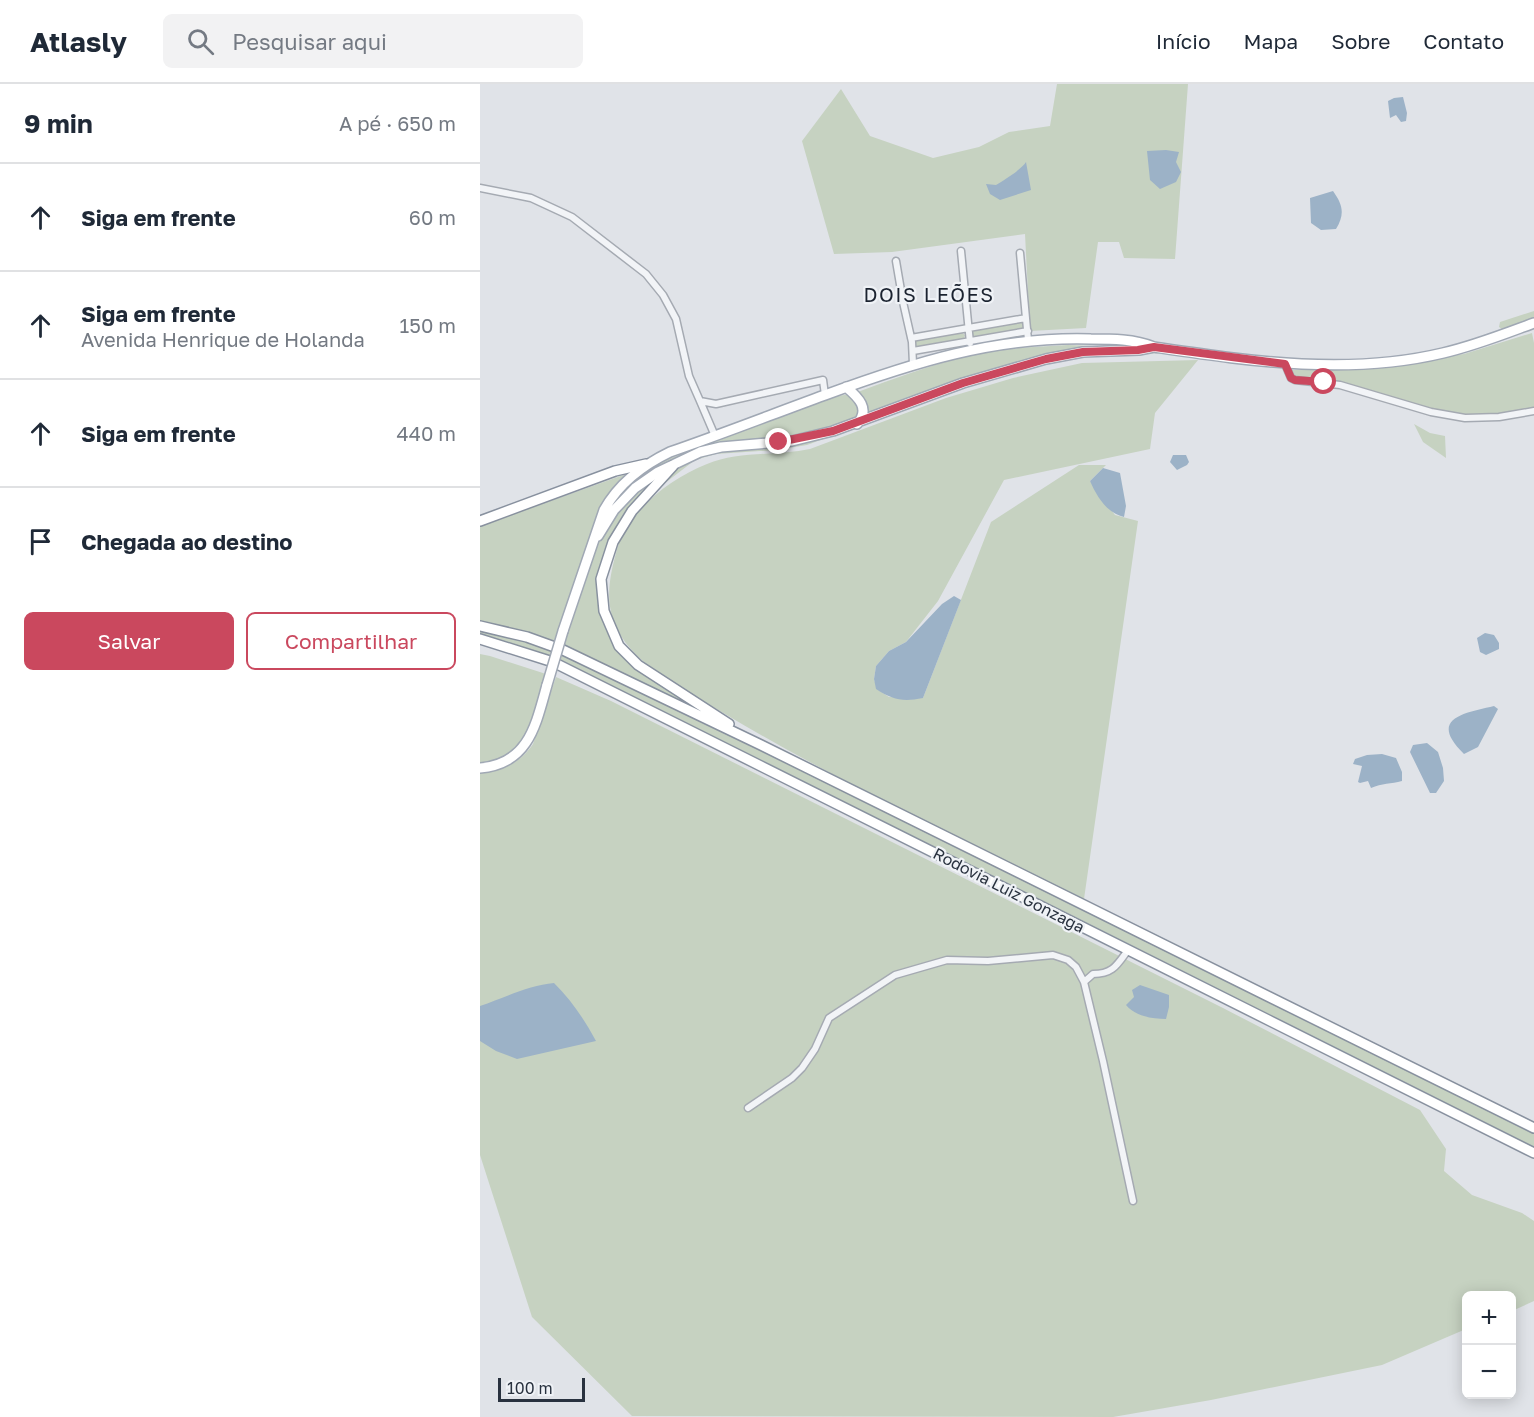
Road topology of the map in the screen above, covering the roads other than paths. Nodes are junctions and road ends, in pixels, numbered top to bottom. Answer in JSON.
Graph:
{"nodes":[{"id":1,"x":480,"y":188,"type":"edge"},
{"id":2,"x":961,"y":251,"type":"dead end"},
{"id":3,"x":1020,"y":253,"type":"dead end"},
{"id":4,"x":896,"y":261,"type":"dead end"},
{"id":5,"x":1026,"y":318,"type":"junction"},
{"id":6,"x":1534,"y":323,"type":"edge"},
{"id":7,"x":967,"y":328,"type":"junction"},
{"id":8,"x":1028,"y":335,"type":"junction"},
{"id":9,"x":911,"y":338,"type":"junction"},
{"id":10,"x":970,"y":345,"type":"junction"},
{"id":11,"x":1154,"y":347,"type":"junction"},
{"id":12,"x":913,"y":351,"type":"junction"},
{"id":13,"x":914,"y":364,"type":"junction"},
{"id":14,"x":1285,"y":364,"type":"junction"},
{"id":15,"x":846,"y":387,"type":"junction"},
{"id":16,"x":825,"y":395,"type":"junction"},
{"id":17,"x":700,"y":401,"type":"junction"},
{"id":18,"x":1534,"y":411,"type":"edge"},
{"id":19,"x":857,"y":423,"type":"junction"},
{"id":20,"x":715,"y":436,"type":"junction"},
{"id":21,"x":646,"y":465,"type":"junction"},
{"id":22,"x":673,"y":466,"type":"junction"},
{"id":23,"x":480,"y":521,"type":"edge"},
{"id":24,"x":594,"y":543,"type":"junction"},
{"id":25,"x":480,"y":626,"type":"edge"},
{"id":26,"x":480,"y":639,"type":"edge"},
{"id":27,"x":494,"y":642,"type":"junction"},
{"id":28,"x":480,"y":644,"type":"edge"},
{"id":29,"x":761,"y":745,"type":"junction"},
{"id":30,"x":480,"y":768,"type":"edge"},
{"id":31,"x":1128,"y":950,"type":"junction"},
{"id":32,"x":1084,"y":982,"type":"junction"},
{"id":33,"x":748,"y":1108,"type":"dead end"},
{"id":34,"x":1534,"y":1128,"type":"edge"},
{"id":35,"x":1534,"y":1153,"type":"edge"},
{"id":36,"x":1133,"y":1201,"type":"dead end"}],
"edges":[{"from":1,"to":17,"type":"street"},
{"from":2,"to":7,"type":"street"},
{"from":3,"to":5,"type":"street"},
{"from":4,"to":9,"type":"street"},
{"from":5,"to":7,"type":"street"},
{"from":5,"to":8,"type":"street"},
{"from":6,"to":14,"type":"main road"},
{"from":7,"to":9,"type":"street"},
{"from":7,"to":10,"type":"street"},
{"from":8,"to":10,"type":"main road"},
{"from":8,"to":11,"type":"main road"},
{"from":9,"to":12,"type":"street"},
{"from":10,"to":12,"type":"street"},
{"from":10,"to":13,"type":"main road"},
{"from":11,"to":14,"type":"main road"},
{"from":11,"to":19,"type":"main road"},
{"from":12,"to":13,"type":"street"},
{"from":13,"to":15,"type":"main road"},
{"from":14,"to":18,"type":"street"},
{"from":15,"to":16,"type":"main road"},
{"from":15,"to":19,"type":"main road"},
{"from":16,"to":17,"type":"street"},
{"from":16,"to":20,"type":"main road"},
{"from":17,"to":20,"type":"street"},
{"from":19,"to":22,"type":"main road"},
{"from":20,"to":21,"type":"main road"},
{"from":21,"to":23,"type":"main road"},
{"from":21,"to":24,"type":"main road"},
{"from":22,"to":24,"type":"main road"},
{"from":22,"to":29,"type":"main road"},
{"from":24,"to":30,"type":"main road","bridge":true},
{"from":25,"to":29,"type":"main road","name":"Rodovia Luiz Gonzaga"},
{"from":26,"to":27,"type":"main road","name":"Rodovia Luiz Gonzaga"},
{"from":27,"to":28,"type":"main road"},
{"from":27,"to":31,"type":"main road","name":"Rodovia Luiz Gonzaga"},
{"from":29,"to":34,"type":"main road","name":"Rodovia Luiz Gonzaga"},
{"from":31,"to":32,"type":"street"},
{"from":31,"to":35,"type":"main road","name":"Rodovia Luiz Gonzaga"},
{"from":32,"to":33,"type":"street"},
{"from":32,"to":36,"type":"street"}]}
